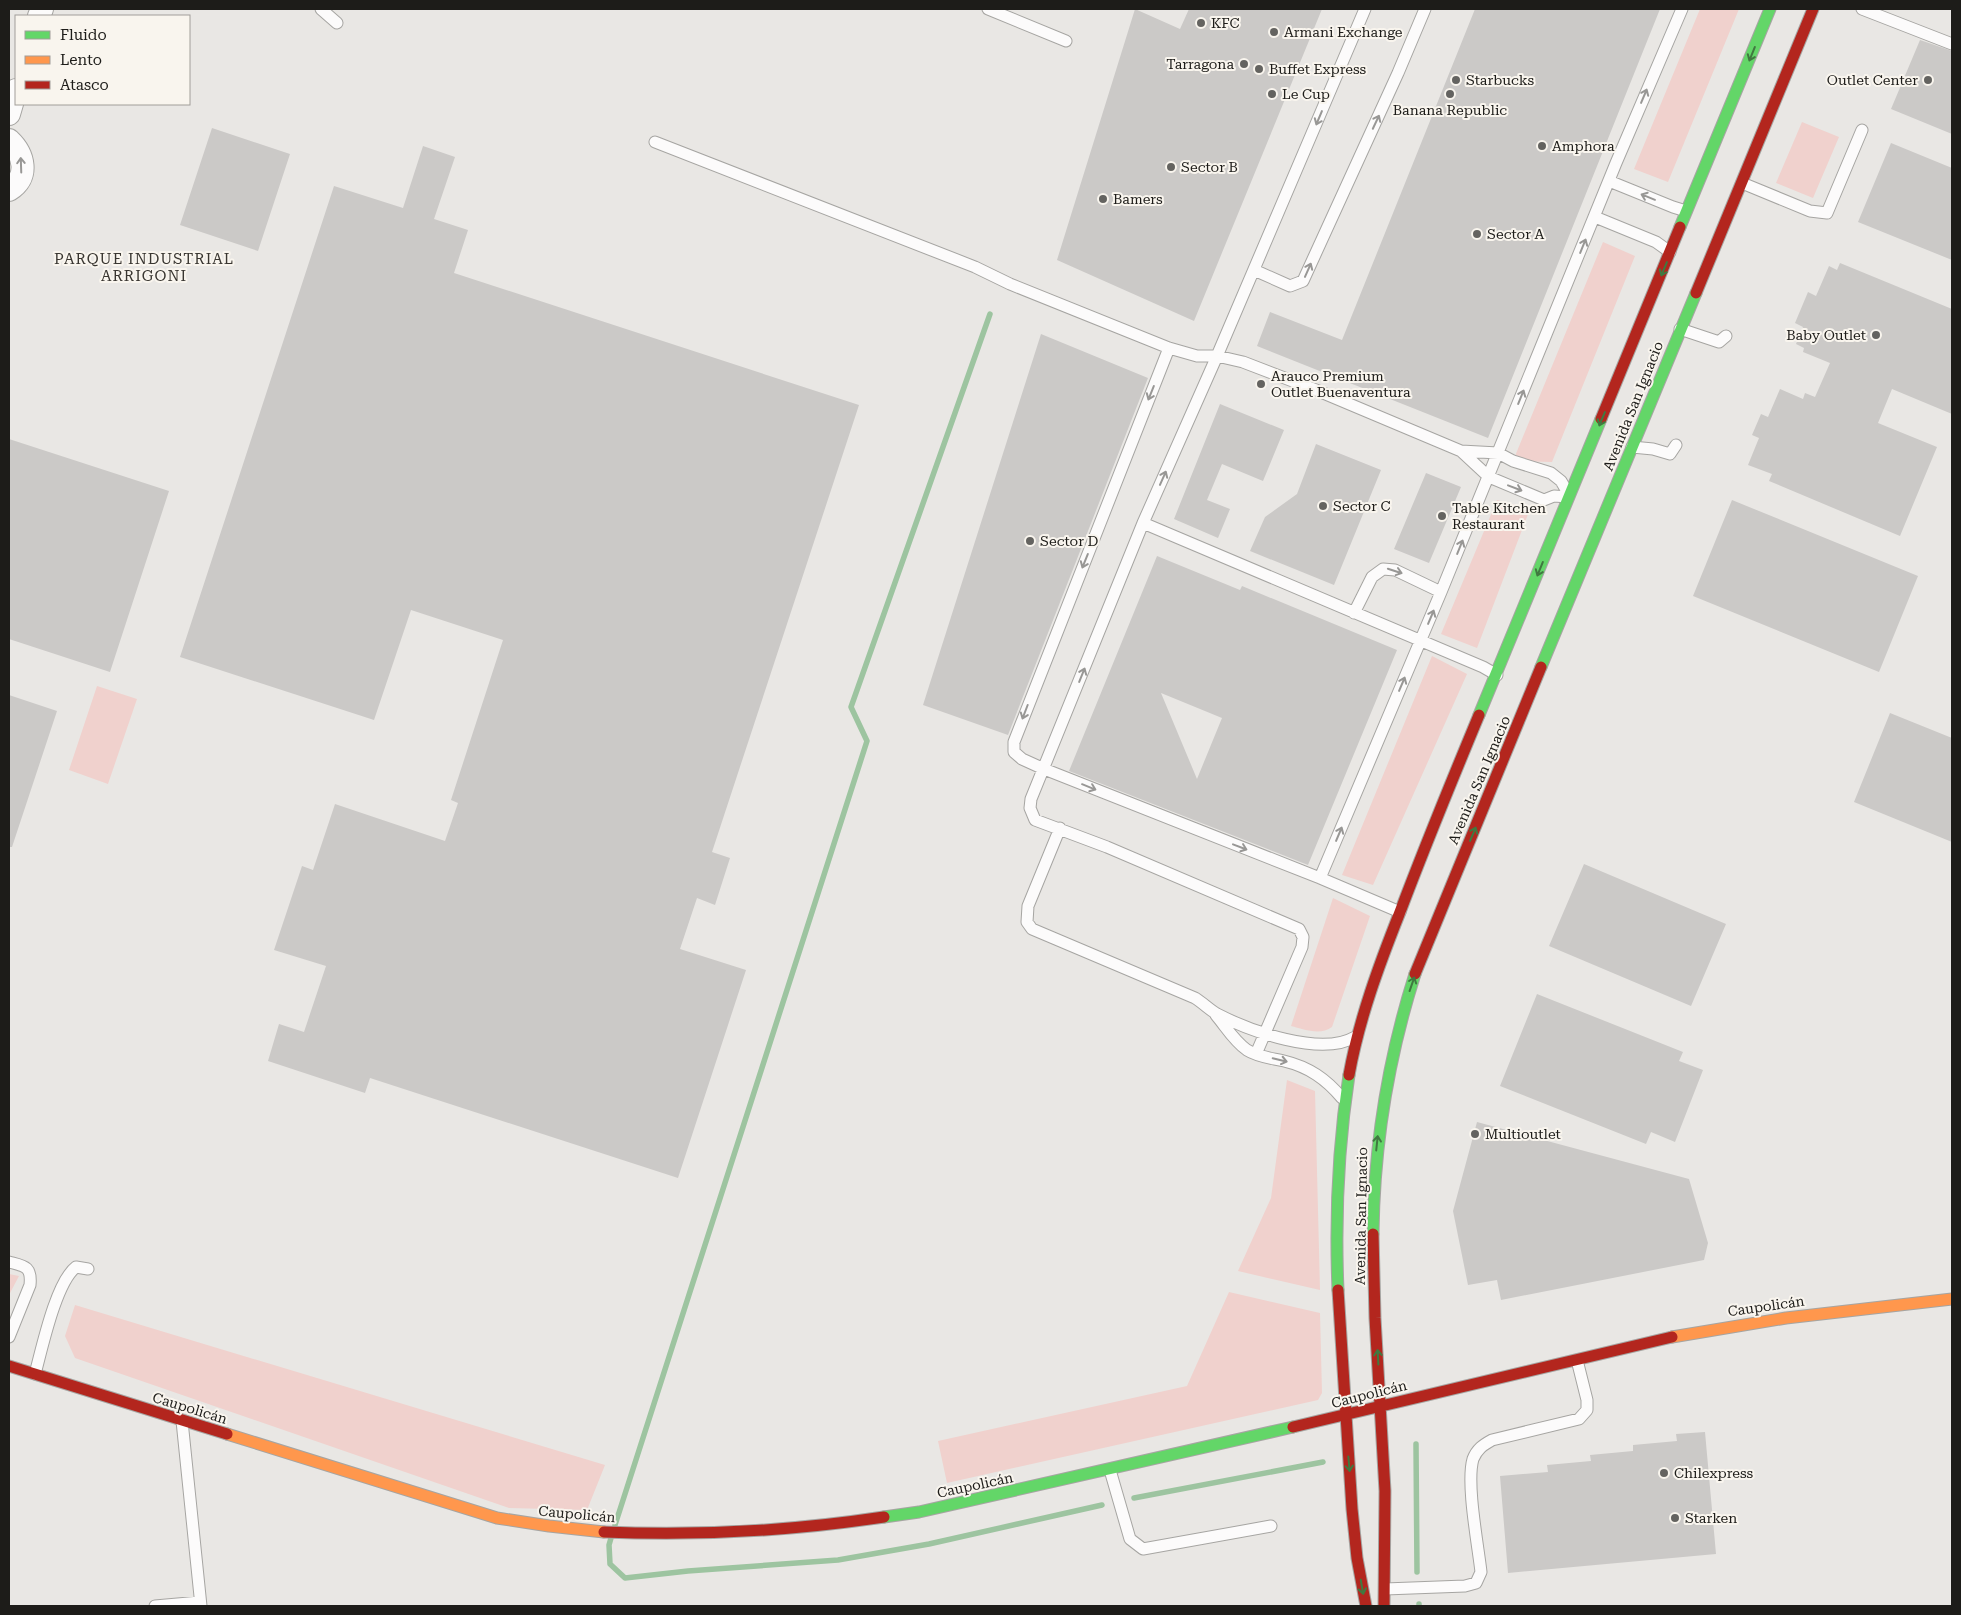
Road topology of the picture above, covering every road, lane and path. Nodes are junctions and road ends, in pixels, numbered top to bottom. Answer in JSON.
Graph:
{"nodes":[{"id":1,"x":321,"y":9,"type":"edge"},
{"id":2,"x":988,"y":9,"type":"edge"},
{"id":3,"x":1365,"y":9,"type":"edge"},
{"id":4,"x":1425,"y":9,"type":"edge"},
{"id":5,"x":1682,"y":9,"type":"edge"},
{"id":6,"x":1770,"y":9,"type":"edge"},
{"id":7,"x":1812,"y":9,"type":"edge"},
{"id":8,"x":1862,"y":9,"type":"edge"},
{"id":9,"x":337,"y":24,"type":"dead end"},
{"id":10,"x":1066,"y":42,"type":"dead end"},
{"id":11,"x":1952,"y":44,"type":"edge"},
{"id":12,"x":15,"y":93,"type":"edge"},
{"id":13,"x":1749,"y":95,"type":"dead end"},
{"id":14,"x":1735,"y":96,"type":"junction"},
{"id":15,"x":1761,"y":101,"type":"dead end"},
{"id":16,"x":1769,"y":112,"type":"junction"},
{"id":17,"x":9,"y":114,"type":"edge"},
{"id":18,"x":1862,"y":130,"type":"dead end"},
{"id":19,"x":9,"y":140,"type":"edge"},
{"id":20,"x":655,"y":142,"type":"dead end"},
{"id":21,"x":1609,"y":181,"type":"junction"},
{"id":22,"x":1740,"y":182,"type":"junction"},
{"id":23,"x":9,"y":190,"type":"edge"},
{"id":24,"x":1688,"y":211,"type":"junction"},
{"id":25,"x":1595,"y":217,"type":"junction"},
{"id":26,"x":1671,"y":252,"type":"junction"},
{"id":27,"x":1254,"y":270,"type":"junction"},
{"id":28,"x":1680,"y":329,"type":"junction"},
{"id":29,"x":1726,"y":336,"type":"dead end"},
{"id":30,"x":1169,"y":348,"type":"junction"},
{"id":31,"x":1217,"y":356,"type":"junction"},
{"id":32,"x":1676,"y":445,"type":"dead end"},
{"id":33,"x":1632,"y":447,"type":"junction"},
{"id":34,"x":1461,"y":451,"type":"junction"},
{"id":35,"x":1498,"y":453,"type":"junction"},
{"id":36,"x":1489,"y":477,"type":"junction"},
{"id":37,"x":1570,"y":497,"type":"junction"},
{"id":38,"x":1143,"y":523,"type":"junction"},
{"id":39,"x":1441,"y":592,"type":"junction"},
{"id":40,"x":1354,"y":613,"type":"junction"},
{"id":41,"x":1420,"y":641,"type":"junction"},
{"id":42,"x":1497,"y":675,"type":"junction"},
{"id":43,"x":1472,"y":735,"type":"junction"},
{"id":44,"x":1477,"y":747,"type":"dead end"},
{"id":45,"x":1508,"y":750,"type":"junction"},
{"id":46,"x":1496,"y":755,"type":"dead end"},
{"id":47,"x":1044,"y":769,"type":"junction"},
{"id":48,"x":1060,"y":828,"type":"junction"},
{"id":49,"x":1427,"y":842,"type":"junction"},
{"id":50,"x":1441,"y":842,"type":"dead end"},
{"id":51,"x":1320,"y":878,"type":"junction"},
{"id":52,"x":1400,"y":912,"type":"junction"},
{"id":53,"x":1216,"y":1013,"type":"junction"},
{"id":54,"x":1265,"y":1034,"type":"junction"},
{"id":55,"x":1358,"y":1035,"type":"junction"},
{"id":56,"x":1256,"y":1054,"type":"junction"},
{"id":57,"x":1346,"y":1102,"type":"junction"},
{"id":58,"x":9,"y":1262,"type":"edge"},
{"id":59,"x":88,"y":1269,"type":"dead end"},
{"id":60,"x":1952,"y":1299,"type":"edge"},
{"id":61,"x":1376,"y":1323,"type":"junction"},
{"id":62,"x":1340,"y":1328,"type":"junction"},
{"id":63,"x":9,"y":1337,"type":"edge"},
{"id":64,"x":1577,"y":1360,"type":"junction"},
{"id":65,"x":9,"y":1366,"type":"edge"},
{"id":66,"x":35,"y":1374,"type":"junction"},
{"id":67,"x":1380,"y":1406,"type":"junction"},
{"id":68,"x":1346,"y":1415,"type":"junction"},
{"id":69,"x":182,"y":1421,"type":"junction"},
{"id":70,"x":1110,"y":1470,"type":"junction"},
{"id":71,"x":1271,"y":1526,"type":"dead end"},
{"id":72,"x":1385,"y":1589,"type":"junction"},
{"id":73,"x":200,"y":1604,"type":"edge"},
{"id":74,"x":155,"y":1606,"type":"edge"},
{"id":75,"x":1366,"y":1606,"type":"edge"},
{"id":76,"x":1384,"y":1606,"type":"edge"}],
"edges":[{"from":1,"to":9,"type":"lane"},
{"from":2,"to":10,"type":"lane"},
{"from":3,"to":27,"type":"lane","one_way":true},
{"from":27,"to":4,"type":"lane","one_way":true},
{"from":21,"to":5,"type":"lane","one_way":true},
{"from":6,"to":14,"type":"main road","name":"Avenida San Ignacio","one_way":true},
{"from":7,"to":16,"type":"main road","name":"Avenida San Ignacio"},
{"from":8,"to":11,"type":"lane"},
{"from":12,"to":17,"type":"street"},
{"from":13,"to":14,"type":"main road"},
{"from":14,"to":24,"type":"main road","name":"Avenida San Ignacio"},
{"from":15,"to":16,"type":"main road"},
{"from":16,"to":22,"type":"main road","name":"Avenida San Ignacio"},
{"from":18,"to":22,"type":"lane"},
{"from":23,"to":19,"type":"street","one_way":true},
{"from":20,"to":30,"type":"lane"},
{"from":24,"to":21,"type":"lane","one_way":true},
{"from":21,"to":25,"type":"lane"},
{"from":22,"to":28,"type":"main road","name":"Avenida San Ignacio"},
{"from":24,"to":26,"type":"main road","name":"Avenida San Ignacio"},
{"from":25,"to":26,"type":"lane"},
{"from":35,"to":25,"type":"lane","one_way":true},
{"from":26,"to":37,"type":"main road","name":"Avenida San Ignacio","one_way":true},
{"from":27,"to":31,"type":"lane"},
{"from":28,"to":29,"type":"lane"},
{"from":28,"to":33,"type":"main road","name":"Avenida San Ignacio"},
{"from":30,"to":31,"type":"lane"},
{"from":30,"to":47,"type":"lane","one_way":true},
{"from":31,"to":34,"type":"lane"},
{"from":38,"to":31,"type":"lane","one_way":true},
{"from":32,"to":33,"type":"lane"},
{"from":33,"to":45,"type":"main road","name":"Avenida San Ignacio"},
{"from":34,"to":35,"type":"lane"},
{"from":34,"to":36,"type":"lane"},
{"from":35,"to":36,"type":"lane"},
{"from":35,"to":37,"type":"lane"},
{"from":36,"to":37,"type":"lane","one_way":true},
{"from":39,"to":36,"type":"lane","one_way":true},
{"from":37,"to":42,"type":"main road","name":"Avenida San Ignacio","one_way":true},
{"from":38,"to":40,"type":"lane"},
{"from":47,"to":38,"type":"lane","one_way":true},
{"from":40,"to":39,"type":"lane","one_way":true},
{"from":41,"to":39,"type":"lane","one_way":true},
{"from":40,"to":41,"type":"lane"},
{"from":41,"to":42,"type":"lane"},
{"from":51,"to":41,"type":"lane","one_way":true},
{"from":42,"to":43,"type":"main road","name":"Avenida San Ignacio"},
{"from":43,"to":44,"type":"main road"},
{"from":43,"to":49,"type":"main road","name":"Avenida San Ignacio"},
{"from":45,"to":46,"type":"main road"},
{"from":61,"to":45,"type":"main road","name":"Avenida San Ignacio","one_way":true},
{"from":47,"to":48,"type":"lane"},
{"from":47,"to":51,"type":"lane","one_way":true},
{"from":48,"to":53,"type":"lane"},
{"from":48,"to":54,"type":"lane"},
{"from":49,"to":50,"type":"main road"},
{"from":49,"to":52,"type":"main road","name":"Avenida San Ignacio"},
{"from":51,"to":52,"type":"lane"},
{"from":52,"to":55,"type":"main road","name":"Avenida San Ignacio"},
{"from":53,"to":54,"type":"lane"},
{"from":53,"to":56,"type":"lane"},
{"from":54,"to":55,"type":"lane"},
{"from":54,"to":56,"type":"lane"},
{"from":55,"to":57,"type":"main road","name":"Avenida San Ignacio"},
{"from":56,"to":57,"type":"lane","one_way":true},
{"from":57,"to":62,"type":"main road","name":"Avenida San Ignacio"},
{"from":58,"to":63,"type":"lane"},
{"from":59,"to":66,"type":"lane"},
{"from":60,"to":64,"type":"main road","name":"Caupolicán"},
{"from":61,"to":62,"type":"main road"},
{"from":67,"to":61,"type":"main road","name":"Avenida San Ignacio","one_way":true},
{"from":62,"to":68,"type":"main road","name":"Avenida San Ignacio"},
{"from":64,"to":67,"type":"main road","name":"Caupolicán"},
{"from":64,"to":72,"type":"lane"},
{"from":65,"to":66,"type":"main road","name":"Caupolicán"},
{"from":66,"to":69,"type":"main road","name":"Caupolicán"},
{"from":67,"to":68,"type":"main road","name":"Caupolicán"},
{"from":67,"to":72,"type":"main road","name":"Avenida San Ignacio"},
{"from":68,"to":70,"type":"main road","name":"Caupolicán"},
{"from":68,"to":75,"type":"main road","name":"Avenida San Ignacio","one_way":true},
{"from":69,"to":70,"type":"main road","name":"Caupolicán"},
{"from":69,"to":73,"type":"lane"},
{"from":70,"to":71,"type":"lane"},
{"from":72,"to":76,"type":"main road","name":"Avenida San Ignacio"},
{"from":73,"to":74,"type":"lane"}]}
